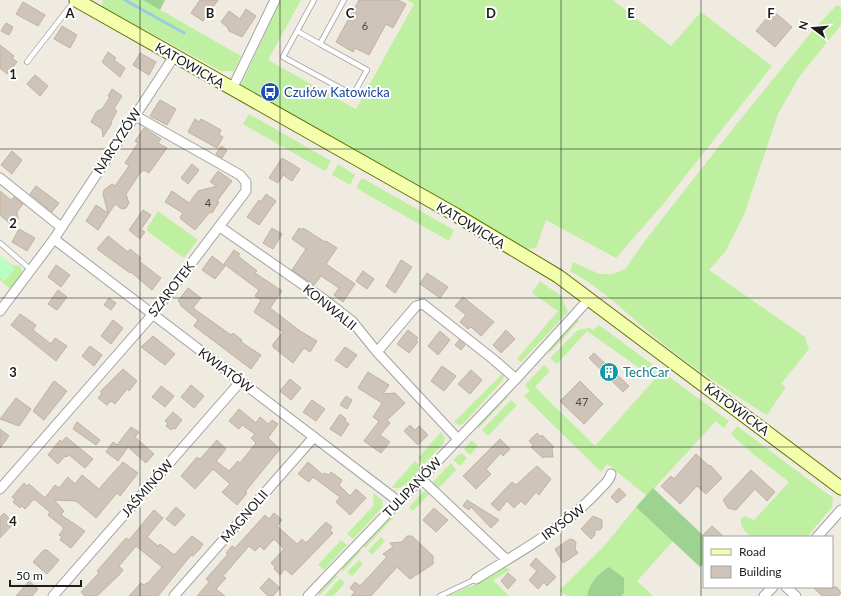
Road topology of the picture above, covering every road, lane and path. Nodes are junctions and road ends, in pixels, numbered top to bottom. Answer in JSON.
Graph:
{"nodes":[{"id":1,"x":75,"y":0,"type":"edge"},
{"id":2,"x":274,"y":0,"type":"edge"},
{"id":3,"x":314,"y":0,"type":"edge"},
{"id":4,"x":344,"y":0,"type":"edge"},
{"id":5,"x":297,"y":31,"type":"junction"},
{"id":6,"x":320,"y":44,"type":"junction"},
{"id":7,"x":175,"y":56,"type":"junction"},
{"id":8,"x":27,"y":62,"type":"dead end"},
{"id":9,"x":232,"y":89,"type":"junction"},
{"id":10,"x":134,"y":115,"type":"junction"},
{"id":11,"x":0,"y":178,"type":"edge"},
{"id":12,"x":61,"y":227,"type":"junction"},
{"id":13,"x":220,"y":227,"type":"junction"},
{"id":14,"x":54,"y":239,"type":"junction"},
{"id":15,"x":0,"y":243,"type":"edge"},
{"id":16,"x":31,"y":270,"type":"junction"},
{"id":17,"x":589,"y":299,"type":"junction"},
{"id":18,"x":2,"y":305,"type":"edge"},
{"id":19,"x":153,"y":314,"type":"junction"},
{"id":20,"x":377,"y":352,"type":"junction"},
{"id":21,"x":516,"y":379,"type":"junction"},
{"id":22,"x":241,"y":381,"type":"junction"},
{"id":23,"x":314,"y":437,"type":"junction"},
{"id":24,"x":458,"y":439,"type":"junction"},
{"id":25,"x":611,"y":474,"type":"dead end"},
{"id":26,"x":420,"y":478,"type":"junction"},
{"id":27,"x":841,"y":488,"type":"edge"},
{"id":28,"x":0,"y":489,"type":"edge"},
{"id":29,"x":398,"y":501,"type":"junction"},
{"id":30,"x":841,"y":510,"type":"edge"},
{"id":31,"x":818,"y":536,"type":"edge"},
{"id":32,"x":507,"y":560,"type":"junction"},
{"id":33,"x":476,"y":579,"type":"joint"},
{"id":34,"x":772,"y":588,"type":"edge"},
{"id":35,"x":787,"y":588,"type":"edge"},
{"id":36,"x":53,"y":596,"type":"edge"},
{"id":37,"x":174,"y":596,"type":"edge"},
{"id":38,"x":308,"y":596,"type":"edge"},
{"id":39,"x":440,"y":596,"type":"edge"},
{"id":40,"x":764,"y":596,"type":"edge"},
{"id":41,"x":796,"y":596,"type":"edge"}],
"edges":[{"from":1,"to":7,"type":"main road","name":"KATOWICKA"},
{"from":1,"to":8,"type":"lane"},
{"from":2,"to":9,"type":"street"},
{"from":3,"to":5,"type":"lane"},
{"from":4,"to":6,"type":"lane"},
{"from":5,"to":6,"type":"lane"},
{"from":5,"to":6,"type":"lane"},
{"from":7,"to":9,"type":"main road","name":"KATOWICKA"},
{"from":7,"to":10,"type":"street","name":"NARCYZÓW"},
{"from":9,"to":17,"type":"main road","name":"KATOWICKA"},
{"from":10,"to":12,"type":"street","name":"NARCYZÓW"},
{"from":10,"to":13,"type":"street","name":"SZAROTEK"},
{"from":11,"to":12,"type":"street"},
{"from":12,"to":14,"type":"street","name":"NARCYZÓW"},
{"from":13,"to":19,"type":"street","name":"SZAROTEK"},
{"from":13,"to":20,"type":"street","name":"KONWALII"},
{"from":14,"to":16,"type":"street","name":"NARCYZÓW"},
{"from":14,"to":19,"type":"street","name":"KWIATÓW"},
{"from":15,"to":16,"type":"lane"},
{"from":16,"to":18,"type":"street","name":"NARCYZÓW"},
{"from":17,"to":21,"type":"street","name":"TULIPANÓW"},
{"from":17,"to":27,"type":"main road","name":"KATOWICKA"},
{"from":19,"to":22,"type":"street","name":"KWIATÓW"},
{"from":19,"to":28,"type":"street","name":"SZAROTEK"},
{"from":20,"to":21,"type":"street"},
{"from":20,"to":24,"type":"street","name":"KONWALII"},
{"from":21,"to":24,"type":"street","name":"TULIPANÓW"},
{"from":22,"to":23,"type":"street","name":"KWIATÓW"},
{"from":22,"to":36,"type":"street","name":"JAŚMINÓW"},
{"from":23,"to":29,"type":"street","name":"KWIATÓW"},
{"from":23,"to":37,"type":"street","name":"MAGNOLII"},
{"from":24,"to":26,"type":"street","name":"TULIPANÓW"},
{"from":25,"to":32,"type":"street","name":"IRYSÓW"},
{"from":26,"to":29,"type":"street","name":"TULIPANÓW"},
{"from":26,"to":32,"type":"street"},
{"from":29,"to":38,"type":"street","name":"TULIPANÓW"},
{"from":30,"to":31,"type":"street"},
{"from":32,"to":33,"type":"street","name":"IRYSÓW"},
{"from":33,"to":39,"type":"lane","name":"IRYSÓW"},
{"from":34,"to":40,"type":"street"},
{"from":35,"to":41,"type":"street"}]}
